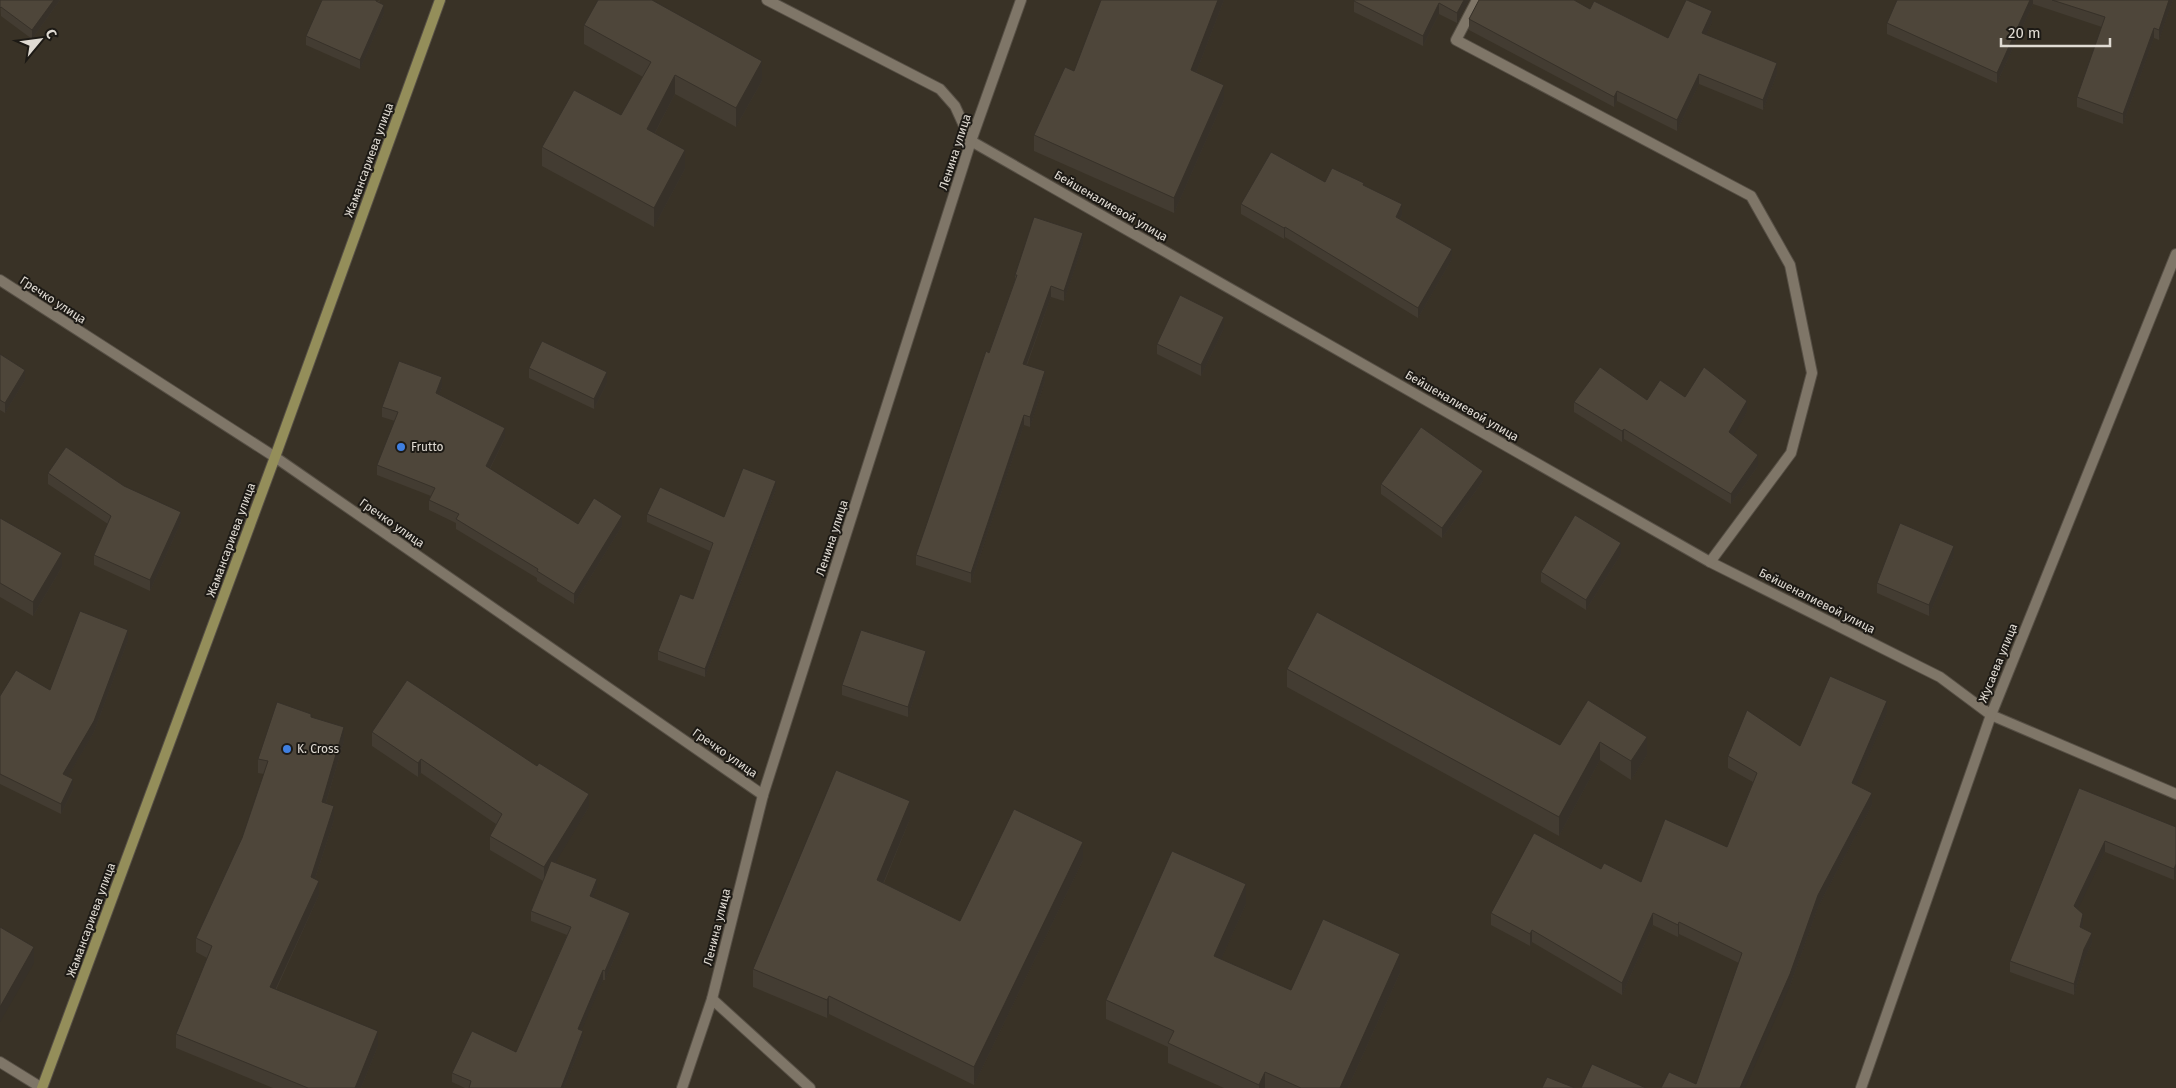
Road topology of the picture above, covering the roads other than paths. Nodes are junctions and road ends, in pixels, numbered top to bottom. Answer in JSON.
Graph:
{"nodes":[{"id":1,"x":440,"y":0,"type":"edge"},
{"id":2,"x":767,"y":0,"type":"edge"},
{"id":3,"x":1021,"y":0,"type":"edge"},
{"id":4,"x":1477,"y":0,"type":"edge"},
{"id":5,"x":971,"y":140,"type":"junction"},
{"id":6,"x":2176,"y":254,"type":"edge"},
{"id":7,"x":0,"y":280,"type":"edge"},
{"id":8,"x":275,"y":457,"type":"junction"},
{"id":9,"x":1710,"y":562,"type":"junction"},
{"id":10,"x":1991,"y":715,"type":"junction"},
{"id":11,"x":2176,"y":794,"type":"edge"},
{"id":12,"x":763,"y":795,"type":"junction"},
{"id":13,"x":712,"y":999,"type":"junction"},
{"id":14,"x":0,"y":1062,"type":"edge"},
{"id":15,"x":42,"y":1088,"type":"edge"},
{"id":16,"x":682,"y":1088,"type":"edge"},
{"id":17,"x":810,"y":1088,"type":"edge"},
{"id":18,"x":1860,"y":1088,"type":"edge"}],
"edges":[{"from":1,"to":8,"type":"main road","name":"Жамансариева улица"},
{"from":2,"to":5,"type":"street"},
{"from":3,"to":5,"type":"street","name":"Ленина улица"},
{"from":4,"to":9,"type":"street"},
{"from":5,"to":9,"type":"street","name":"Бейшеналиевой улица"},
{"from":5,"to":12,"type":"street","name":"Ленина улица"},
{"from":6,"to":10,"type":"street","name":"Жусаева улица"},
{"from":7,"to":8,"type":"street","name":"Гречко улица"},
{"from":8,"to":12,"type":"street","name":"Гречко улица"},
{"from":8,"to":15,"type":"main road","name":"Жамансариева улица"},
{"from":9,"to":10,"type":"street","name":"Бейшеналиевой улица"},
{"from":10,"to":11,"type":"street","name":"Бейшеналиевой улица"},
{"from":10,"to":18,"type":"street","name":"Жусаева улица"},
{"from":12,"to":13,"type":"street","name":"Ленина улица"},
{"from":13,"to":16,"type":"street","name":"Ленина улица"},
{"from":13,"to":17,"type":"street"},
{"from":14,"to":15,"type":"street"}]}
